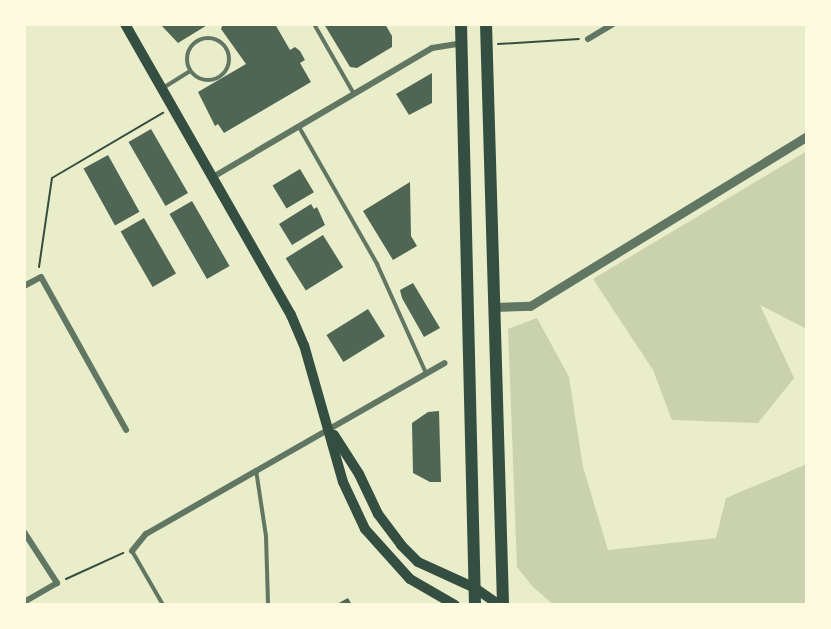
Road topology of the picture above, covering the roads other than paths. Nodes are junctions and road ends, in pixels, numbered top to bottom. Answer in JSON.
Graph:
{"nodes":[{"id":1,"x":125,"y":24,"type":"edge"},
{"id":2,"x":314,"y":24,"type":"edge"},
{"id":3,"x":461,"y":24,"type":"edge"},
{"id":4,"x":486,"y":24,"type":"edge"},
{"id":5,"x":614,"y":24,"type":"edge"},
{"id":6,"x":588,"y":39,"type":"road end"},
{"id":7,"x":463,"y":43,"type":"junction"},
{"id":8,"x":190,"y":71,"type":"junction"},
{"id":9,"x":162,"y":89,"type":"junction"},
{"id":10,"x":354,"y":94,"type":"junction"},
{"id":11,"x":299,"y":127,"type":"junction"},
{"id":12,"x":807,"y":136,"type":"edge"},
{"id":13,"x":213,"y":177,"type":"junction"},
{"id":14,"x":24,"y":286,"type":"edge"},
{"id":15,"x":493,"y":307,"type":"junction"},
{"id":16,"x":444,"y":363,"type":"dead end"},
{"id":17,"x":426,"y":373,"type":"junction"},
{"id":18,"x":329,"y":427,"type":"junction"},
{"id":19,"x":126,"y":430,"type":"dead end"},
{"id":20,"x":256,"y":470,"type":"junction"},
{"id":21,"x":24,"y":532,"type":"edge"},
{"id":22,"x":132,"y":551,"type":"joint"},
{"id":23,"x":475,"y":588,"type":"junction"},
{"id":24,"x":24,"y":602,"type":"edge"},
{"id":25,"x":163,"y":605,"type":"edge"},
{"id":26,"x":268,"y":605,"type":"edge"},
{"id":27,"x":455,"y":605,"type":"edge"},
{"id":28,"x":475,"y":605,"type":"edge"},
{"id":29,"x":501,"y":605,"type":"edge"}],
"edges":[{"from":1,"to":9,"type":"main road"},
{"from":2,"to":10,"type":"lane"},
{"from":3,"to":7,"type":"main road"},
{"from":4,"to":15,"type":"main road"},
{"from":5,"to":6,"type":"street"},
{"from":7,"to":10,"type":"street"},
{"from":7,"to":23,"type":"main road"},
{"from":8,"to":8,"type":"lane"},
{"from":8,"to":9,"type":"lane"},
{"from":9,"to":13,"type":"main road"},
{"from":10,"to":11,"type":"street"},
{"from":11,"to":13,"type":"street"},
{"from":11,"to":17,"type":"lane"},
{"from":12,"to":15,"type":"street"},
{"from":13,"to":18,"type":"main road"},
{"from":14,"to":19,"type":"street"},
{"from":15,"to":29,"type":"main road"},
{"from":16,"to":17,"type":"street"},
{"from":17,"to":18,"type":"street"},
{"from":18,"to":20,"type":"street"},
{"from":18,"to":23,"type":"main road"},
{"from":18,"to":27,"type":"main road"},
{"from":20,"to":22,"type":"street"},
{"from":20,"to":26,"type":"lane"},
{"from":21,"to":24,"type":"street"},
{"from":22,"to":25,"type":"lane"},
{"from":23,"to":28,"type":"main road"},
{"from":23,"to":29,"type":"main road"}]}
